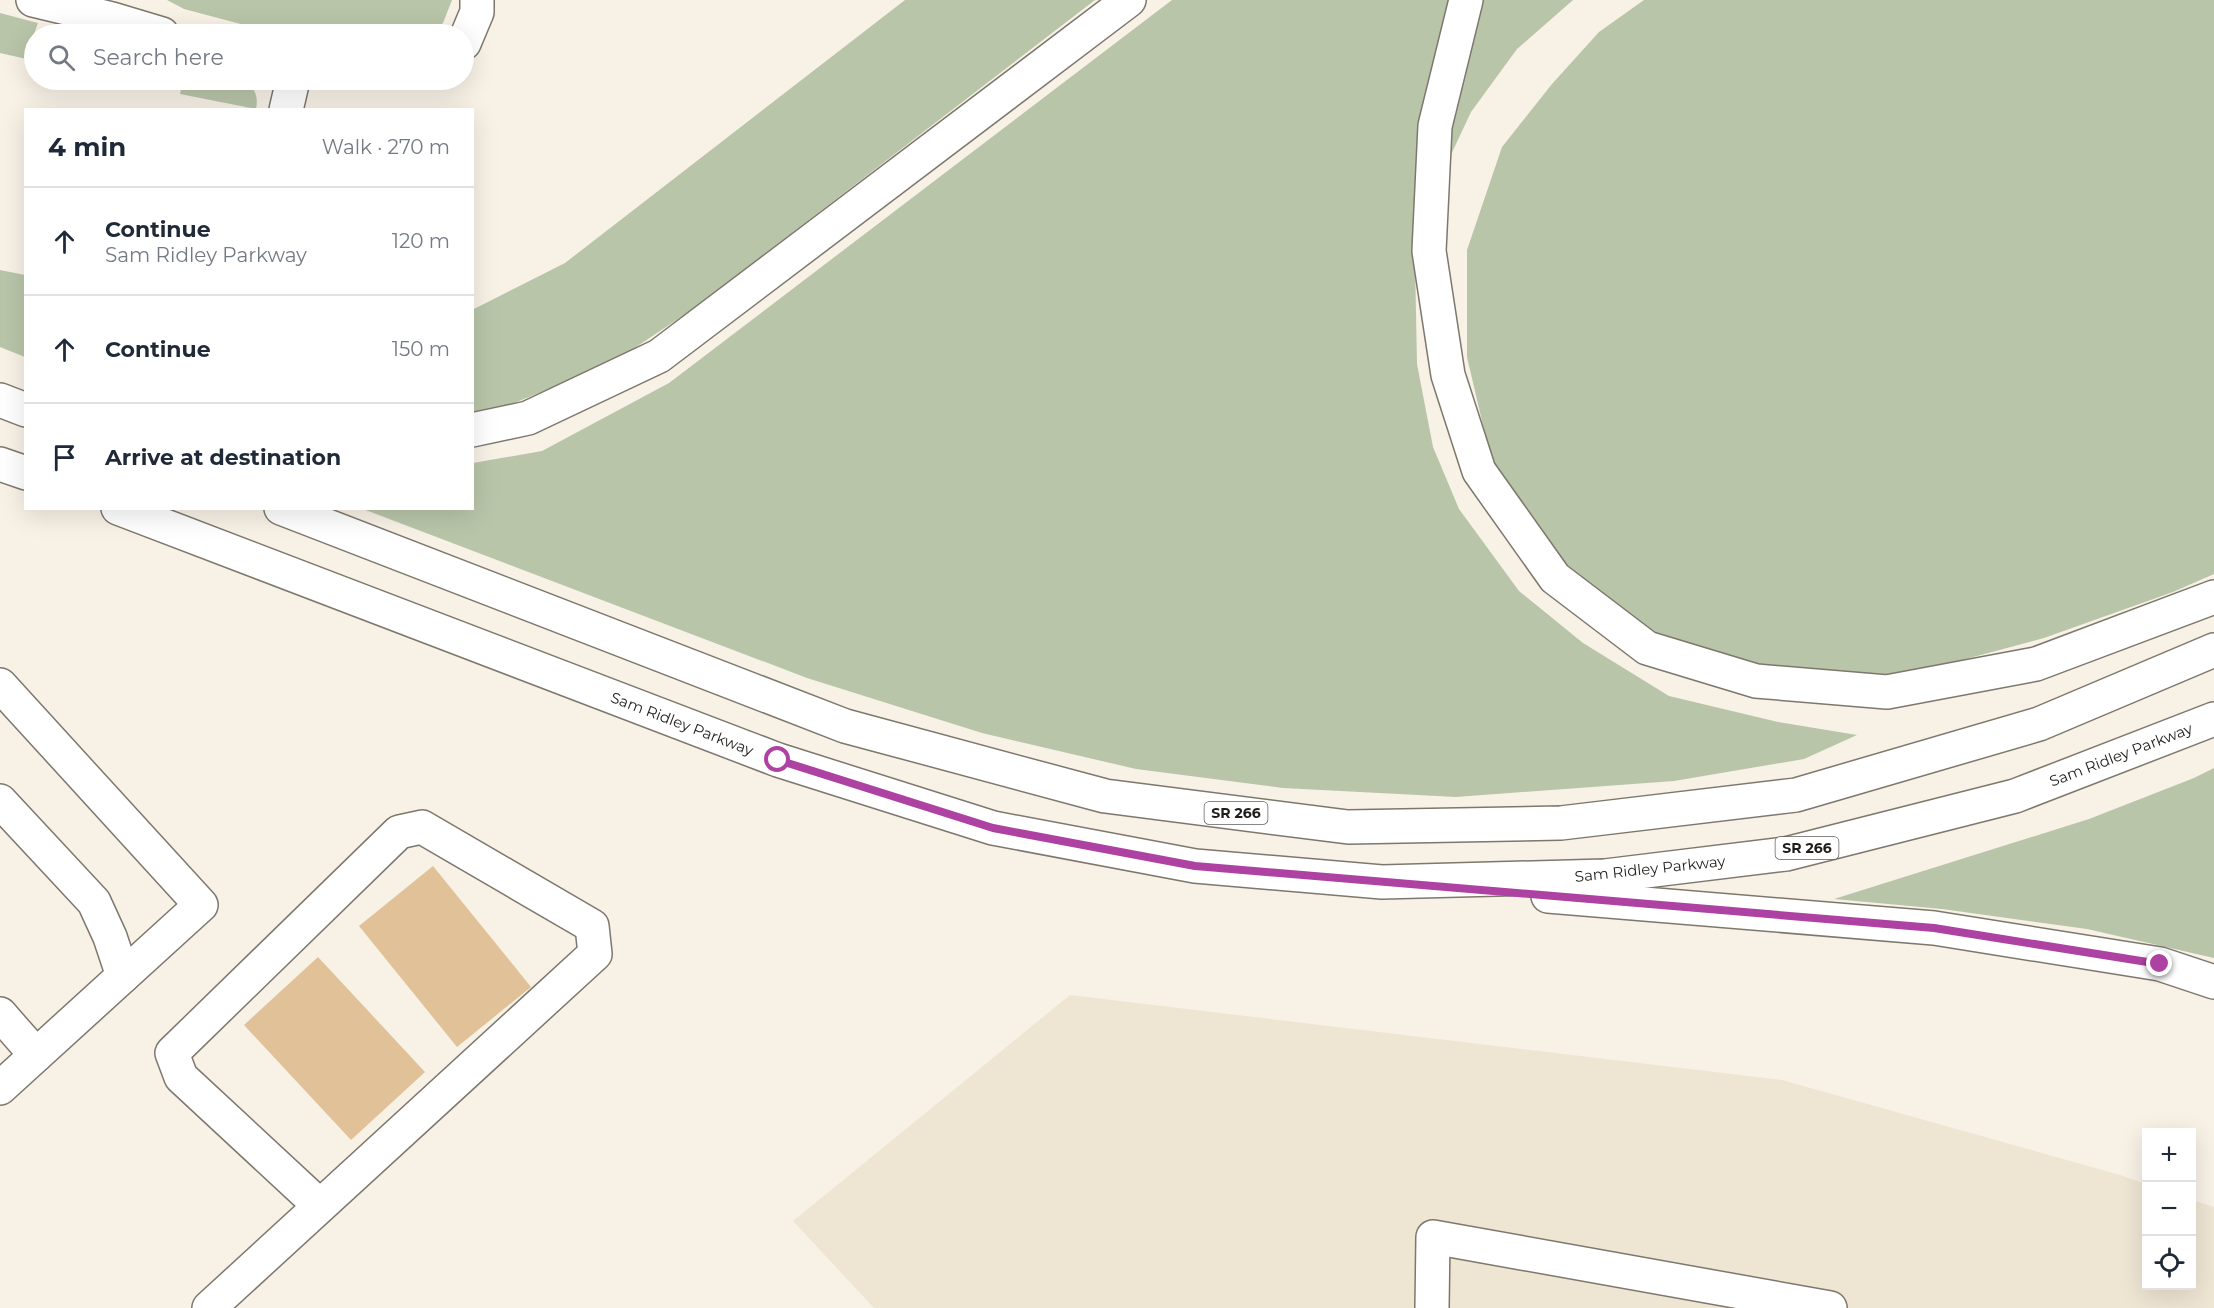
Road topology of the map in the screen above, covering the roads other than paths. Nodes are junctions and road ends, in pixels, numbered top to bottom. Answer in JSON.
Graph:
{"nodes":[{"id":1,"x":33,"y":0,"type":"edge"},
{"id":2,"x":477,"y":0,"type":"edge"},
{"id":3,"x":1129,"y":0,"type":"edge"},
{"id":4,"x":1466,"y":0,"type":"edge"},
{"id":5,"x":115,"y":9,"type":"edge"},
{"id":6,"x":143,"y":24,"type":"edge"},
{"id":7,"x":472,"y":24,"type":"edge"},
{"id":8,"x":291,"y":90,"type":"edge"},
{"id":9,"x":286,"y":108,"type":"edge"},
{"id":10,"x":0,"y":389,"type":"edge"},
{"id":11,"x":24,"y":395,"type":"edge"},
{"id":12,"x":0,"y":400,"type":"edge"},
{"id":13,"x":24,"y":409,"type":"edge"},
{"id":14,"x":474,"y":430,"type":"edge"},
{"id":15,"x":0,"y":464,"type":"edge"},
{"id":16,"x":24,"y":472,"type":"edge"},
{"id":17,"x":123,"y":510,"type":"edge"},
{"id":18,"x":286,"y":510,"type":"edge"},
{"id":19,"x":2214,"y":597,"type":"edge"},
{"id":20,"x":2214,"y":650,"type":"edge"},
{"id":21,"x":0,"y":685,"type":"edge"},
{"id":22,"x":2214,"y":719,"type":"edge"},
{"id":23,"x":0,"y":801,"type":"edge"},
{"id":24,"x":1382,"y":882,"type":"junction"},
{"id":25,"x":123,"y":976,"type":"junction"},
{"id":26,"x":2214,"y":982,"type":"edge"},
{"id":27,"x":0,"y":1014,"type":"edge"},
{"id":28,"x":36,"y":1055,"type":"junction"},
{"id":29,"x":0,"y":1088,"type":"edge"},
{"id":30,"x":320,"y":1206,"type":"junction"},
{"id":31,"x":1810,"y":1306,"type":"edge"},
{"id":32,"x":209,"y":1308,"type":"edge"},
{"id":33,"x":1432,"y":1308,"type":"edge"}],
"edges":[{"from":1,"to":5,"type":"main road"},
{"from":2,"to":7,"type":"main road"},
{"from":3,"to":14,"type":"main road"},
{"from":4,"to":19,"type":"main road"},
{"from":5,"to":6,"type":"main road"},
{"from":8,"to":9,"type":"main road"},
{"from":10,"to":11,"type":"main road"},
{"from":12,"to":13,"type":"main road"},
{"from":15,"to":16,"type":"main road"},
{"from":17,"to":24,"type":"main road","name":"Sam Ridley Parkway","number":"SR 266"},
{"from":18,"to":20,"type":"main road","number":"SR 266"},
{"from":21,"to":25,"type":"main road"},
{"from":22,"to":24,"type":"main road","name":"Sam Ridley Parkway","number":"SR 266"},
{"from":23,"to":25,"type":"main road"},
{"from":24,"to":26,"type":"main road"},
{"from":25,"to":28,"type":"main road"},
{"from":27,"to":28,"type":"main road"},
{"from":28,"to":29,"type":"main road"},
{"from":30,"to":30,"type":"main road"},
{"from":30,"to":32,"type":"main road"},
{"from":31,"to":33,"type":"main road"}]}
